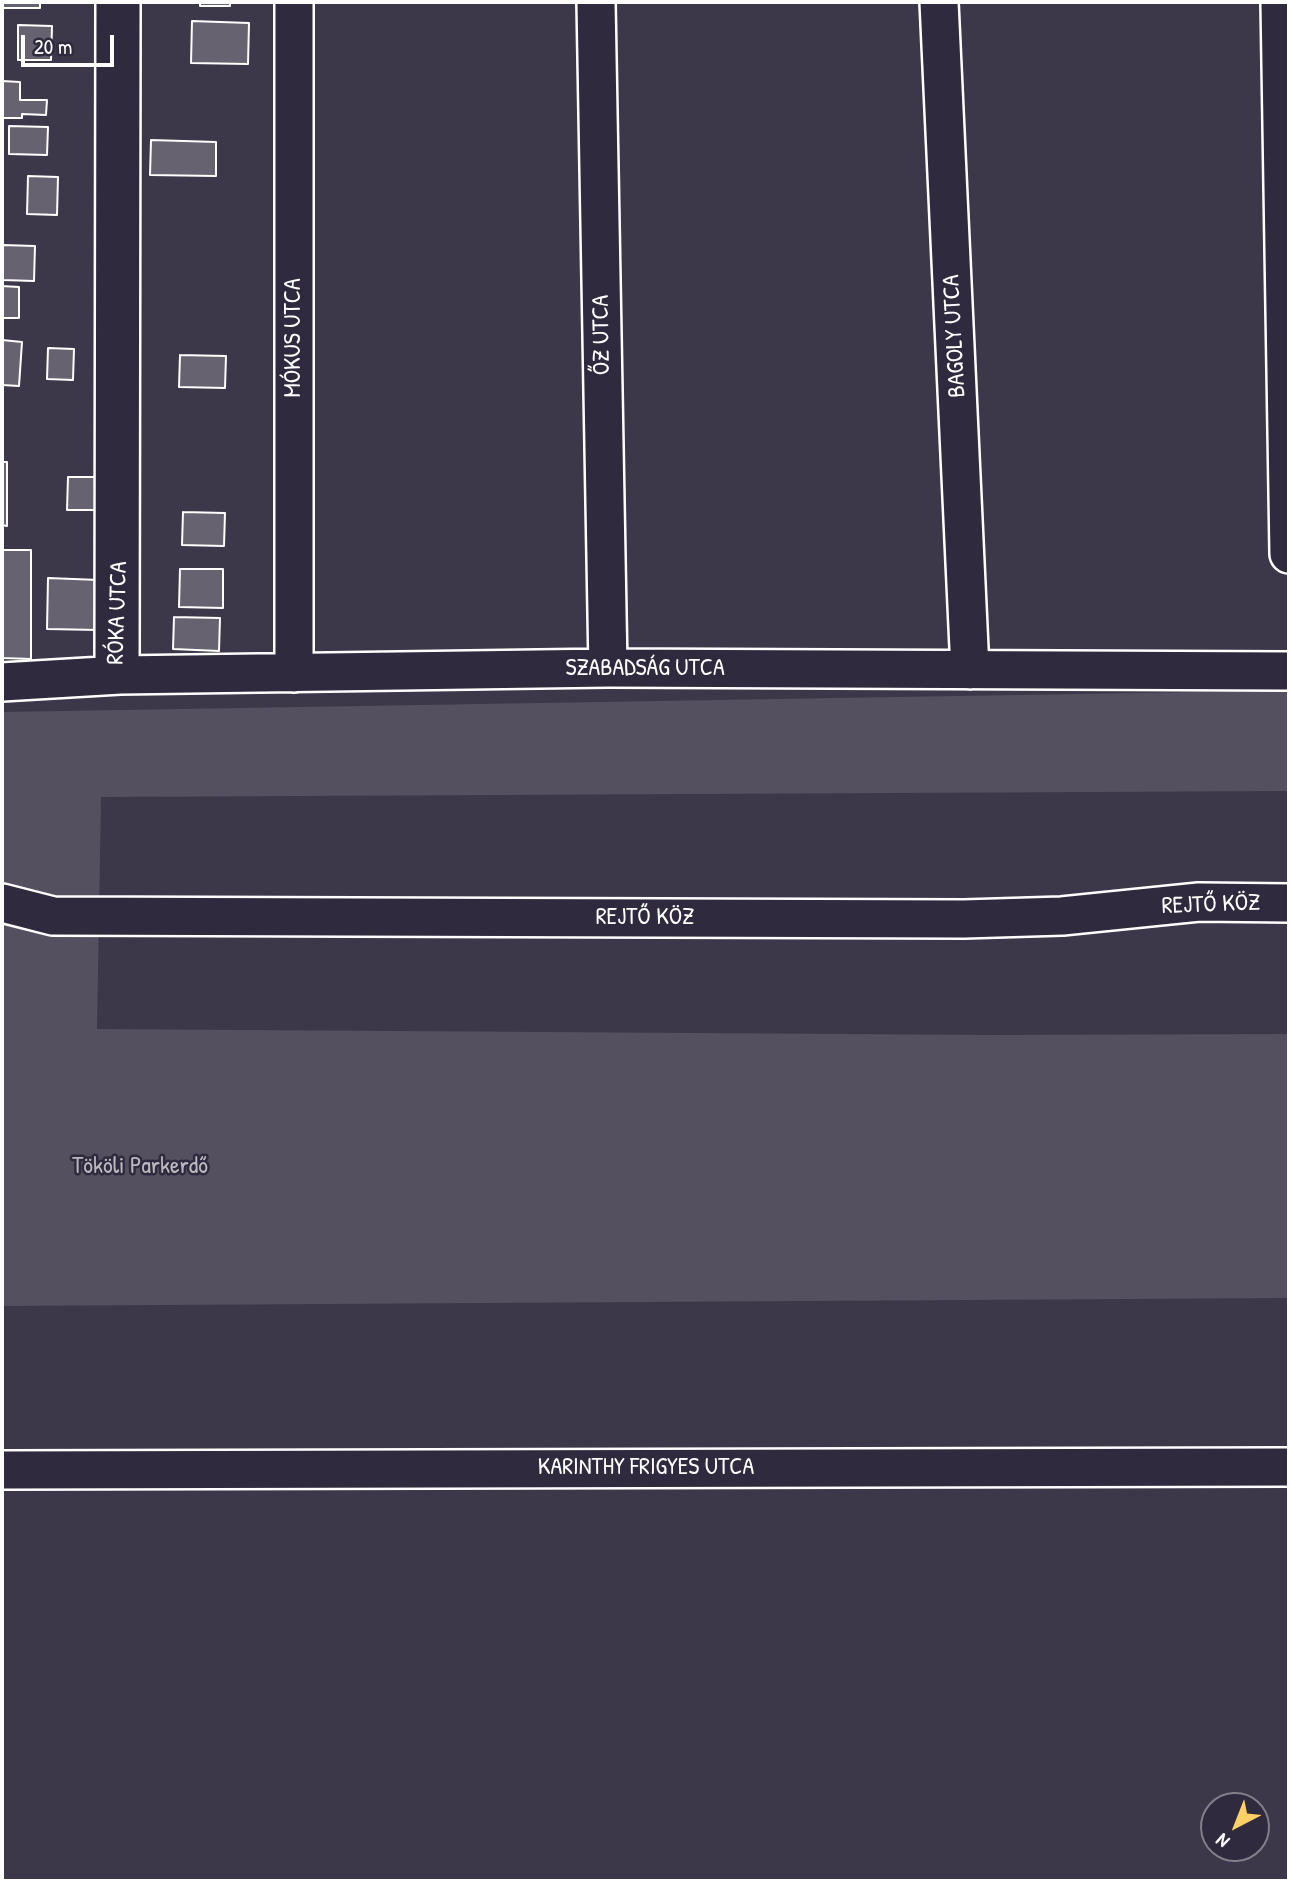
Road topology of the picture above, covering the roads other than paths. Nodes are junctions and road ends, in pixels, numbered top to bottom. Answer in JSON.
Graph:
{"nodes":[{"id":1,"x":114,"y":2,"type":"edge"},
{"id":2,"x":121,"y":2,"type":"edge"},
{"id":3,"x":294,"y":2,"type":"edge"},
{"id":4,"x":596,"y":2,"type":"edge"},
{"id":5,"x":939,"y":2,"type":"edge"},
{"id":6,"x":1280,"y":2,"type":"edge"},
{"id":7,"x":1289,"y":554,"type":"edge"},
{"id":8,"x":608,"y":668,"type":"junction"},
{"id":9,"x":970,"y":670,"type":"junction"},
{"id":10,"x":1289,"y":671,"type":"edge"},
{"id":11,"x":294,"y":673,"type":"junction"},
{"id":12,"x":120,"y":674,"type":"junction"},
{"id":13,"x":2,"y":682,"type":"edge"},
{"id":14,"x":2,"y":903,"type":"edge"},
{"id":15,"x":1289,"y":903,"type":"edge"},
{"id":16,"x":1289,"y":1467,"type":"edge"},
{"id":17,"x":2,"y":1470,"type":"edge"}],
"edges":[{"from":1,"to":12,"type":"street","name":"RÓKA UTCA"},
{"from":2,"to":12,"type":"street","name":"RÓKA UTCA"},
{"from":3,"to":11,"type":"street","name":"MÓKUS UTCA"},
{"from":4,"to":8,"type":"street","name":"ŐZ UTCA"},
{"from":5,"to":9,"type":"street","name":"BAGOLY UTCA"},
{"from":6,"to":7,"type":"street"},
{"from":8,"to":9,"type":"street","name":"SZABADSÁG UTCA"},
{"from":8,"to":11,"type":"street","name":"SZABADSÁG UTCA"},
{"from":9,"to":10,"type":"street","name":"SZABADSÁG UTCA"},
{"from":11,"to":12,"type":"street","name":"SZABADSÁG UTCA"},
{"from":12,"to":13,"type":"street","name":"SZABADSÁG UTCA"},
{"from":14,"to":15,"type":"street","name":"REJTŐ KÖZ"},
{"from":16,"to":17,"type":"street","name":"KARINTHY FRIGYES UTCA"}]}
